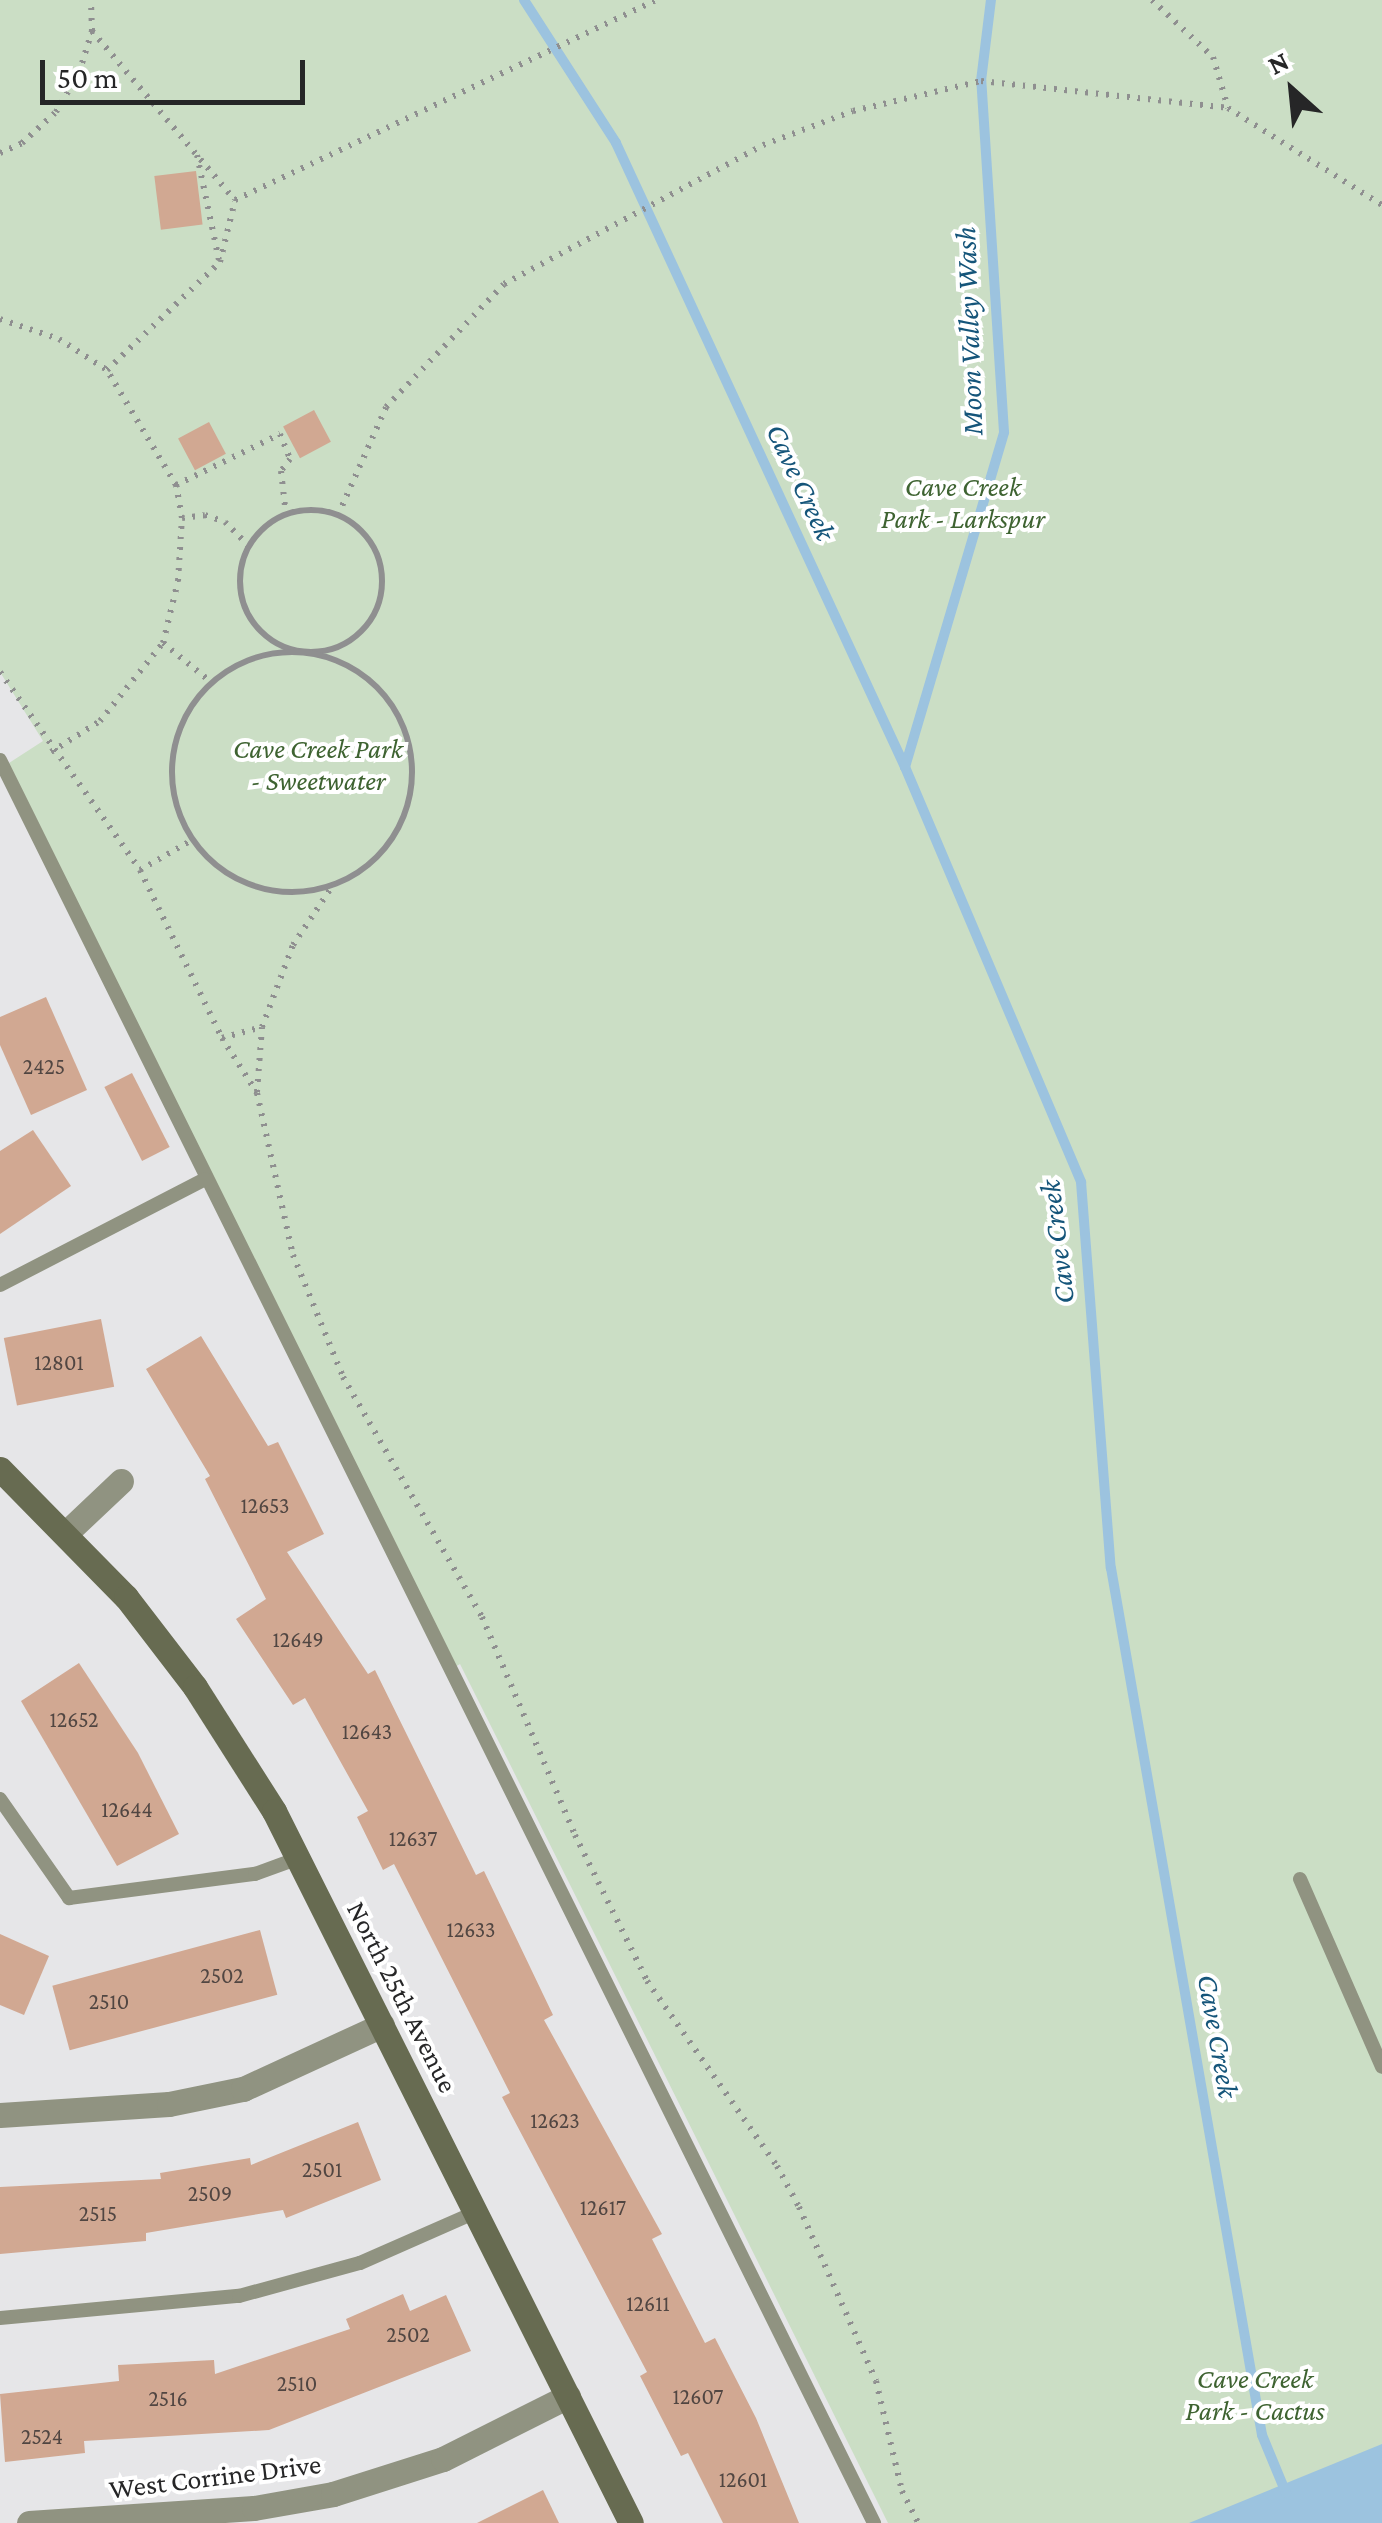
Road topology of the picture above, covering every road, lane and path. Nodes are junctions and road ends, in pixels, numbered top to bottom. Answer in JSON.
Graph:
{"nodes":[{"id":1,"x":91,"y":0,"type":"edge"},
{"id":2,"x":656,"y":0,"type":"edge"},
{"id":3,"x":1152,"y":0,"type":"edge"},
{"id":4,"x":92,"y":31,"type":"junction"},
{"id":5,"x":1228,"y":108,"type":"junction"},
{"id":6,"x":196,"y":151,"type":"junction"},
{"id":7,"x":0,"y":153,"type":"edge"},
{"id":8,"x":235,"y":200,"type":"junction"},
{"id":9,"x":1382,"y":205,"type":"edge"},
{"id":10,"x":220,"y":262,"type":"junction"},
{"id":11,"x":0,"y":319,"type":"edge"},
{"id":12,"x":107,"y":370,"type":"junction"},
{"id":13,"x":176,"y":486,"type":"junction"},
{"id":14,"x":338,"y":514,"type":"junction"},
{"id":15,"x":286,"y":515,"type":"junction"},
{"id":16,"x":182,"y":518,"type":"junction"},
{"id":17,"x":249,"y":546,"type":"junction"},
{"id":18,"x":163,"y":644,"type":"junction"},
{"id":19,"x":308,"y":652,"type":"junction"},
{"id":20,"x":0,"y":672,"type":"edge"},
{"id":21,"x":211,"y":682,"type":"junction"},
{"id":22,"x":51,"y":752,"type":"junction"},
{"id":23,"x":0,"y":760,"type":"edge"},
{"id":24,"x":192,"y":840,"type":"junction"},
{"id":25,"x":140,"y":870,"type":"junction"},
{"id":26,"x":333,"y":885,"type":"junction"},
{"id":27,"x":262,"y":1027,"type":"junction"},
{"id":28,"x":222,"y":1038,"type":"junction"},
{"id":29,"x":257,"y":1093,"type":"junction"},
{"id":30,"x":205,"y":1179,"type":"junction"},
{"id":31,"x":0,"y":1285,"type":"edge"},
{"id":32,"x":0,"y":1469,"type":"edge"},
{"id":33,"x":121,"y":1481,"type":"dead end"},
{"id":34,"x":64,"y":1534,"type":"junction"},
{"id":35,"x":0,"y":1798,"type":"edge"},
{"id":36,"x":299,"y":1858,"type":"junction"},
{"id":37,"x":1300,"y":1879,"type":"dead end"},
{"id":38,"x":382,"y":2026,"type":"junction"},
{"id":39,"x":1382,"y":2068,"type":"edge"},
{"id":40,"x":0,"y":2115,"type":"edge"},
{"id":41,"x":476,"y":2212,"type":"junction"},
{"id":42,"x":0,"y":2318,"type":"edge"},
{"id":43,"x":568,"y":2396,"type":"junction"},
{"id":44,"x":30,"y":2523,"type":"edge"},
{"id":45,"x":630,"y":2523,"type":"edge"},
{"id":46,"x":874,"y":2523,"type":"edge"},
{"id":47,"x":918,"y":2523,"type":"edge"}],
"edges":[{"from":1,"to":4,"type":"path"},
{"from":2,"to":8,"type":"path"},
{"from":3,"to":5,"type":"path"},
{"from":4,"to":6,"type":"path"},
{"from":4,"to":7,"type":"path"},
{"from":5,"to":9,"type":"path"},
{"from":5,"to":14,"type":"path"},
{"from":6,"to":8,"type":"path"},
{"from":6,"to":10,"type":"path"},
{"from":8,"to":10,"type":"path"},
{"from":10,"to":12,"type":"path"},
{"from":11,"to":12,"type":"path"},
{"from":12,"to":13,"type":"path"},
{"from":13,"to":15,"type":"path"},
{"from":13,"to":16,"type":"path"},
{"from":14,"to":15,"type":"path"},
{"from":14,"to":19,"type":"path"},
{"from":15,"to":17,"type":"path"},
{"from":16,"to":17,"type":"path"},
{"from":16,"to":18,"type":"path"},
{"from":17,"to":19,"type":"path"},
{"from":18,"to":21,"type":"path"},
{"from":18,"to":22,"type":"path"},
{"from":19,"to":21,"type":"path"},
{"from":19,"to":26,"type":"path"},
{"from":20,"to":22,"type":"path"},
{"from":21,"to":24,"type":"path"},
{"from":22,"to":25,"type":"path"},
{"from":23,"to":30,"type":"lane"},
{"from":24,"to":25,"type":"path"},
{"from":24,"to":26,"type":"path"},
{"from":25,"to":28,"type":"path"},
{"from":26,"to":27,"type":"path"},
{"from":27,"to":28,"type":"path"},
{"from":27,"to":29,"type":"path"},
{"from":28,"to":29,"type":"path"},
{"from":29,"to":47,"type":"path"},
{"from":30,"to":31,"type":"lane"},
{"from":30,"to":46,"type":"lane"},
{"from":32,"to":34,"type":"street","name":"North 25th Avenue"},
{"from":33,"to":34,"type":"street"},
{"from":34,"to":36,"type":"street","name":"North 25th Avenue"},
{"from":35,"to":36,"type":"lane"},
{"from":36,"to":38,"type":"street","name":"North 25th Avenue"},
{"from":37,"to":39,"type":"lane"},
{"from":38,"to":40,"type":"street"},
{"from":38,"to":41,"type":"street","name":"North 25th Avenue"},
{"from":41,"to":42,"type":"lane"},
{"from":41,"to":43,"type":"street","name":"North 25th Avenue"},
{"from":43,"to":44,"type":"street","name":"West Corrine Drive"},
{"from":43,"to":45,"type":"street","name":"North 25th Avenue"}]}
